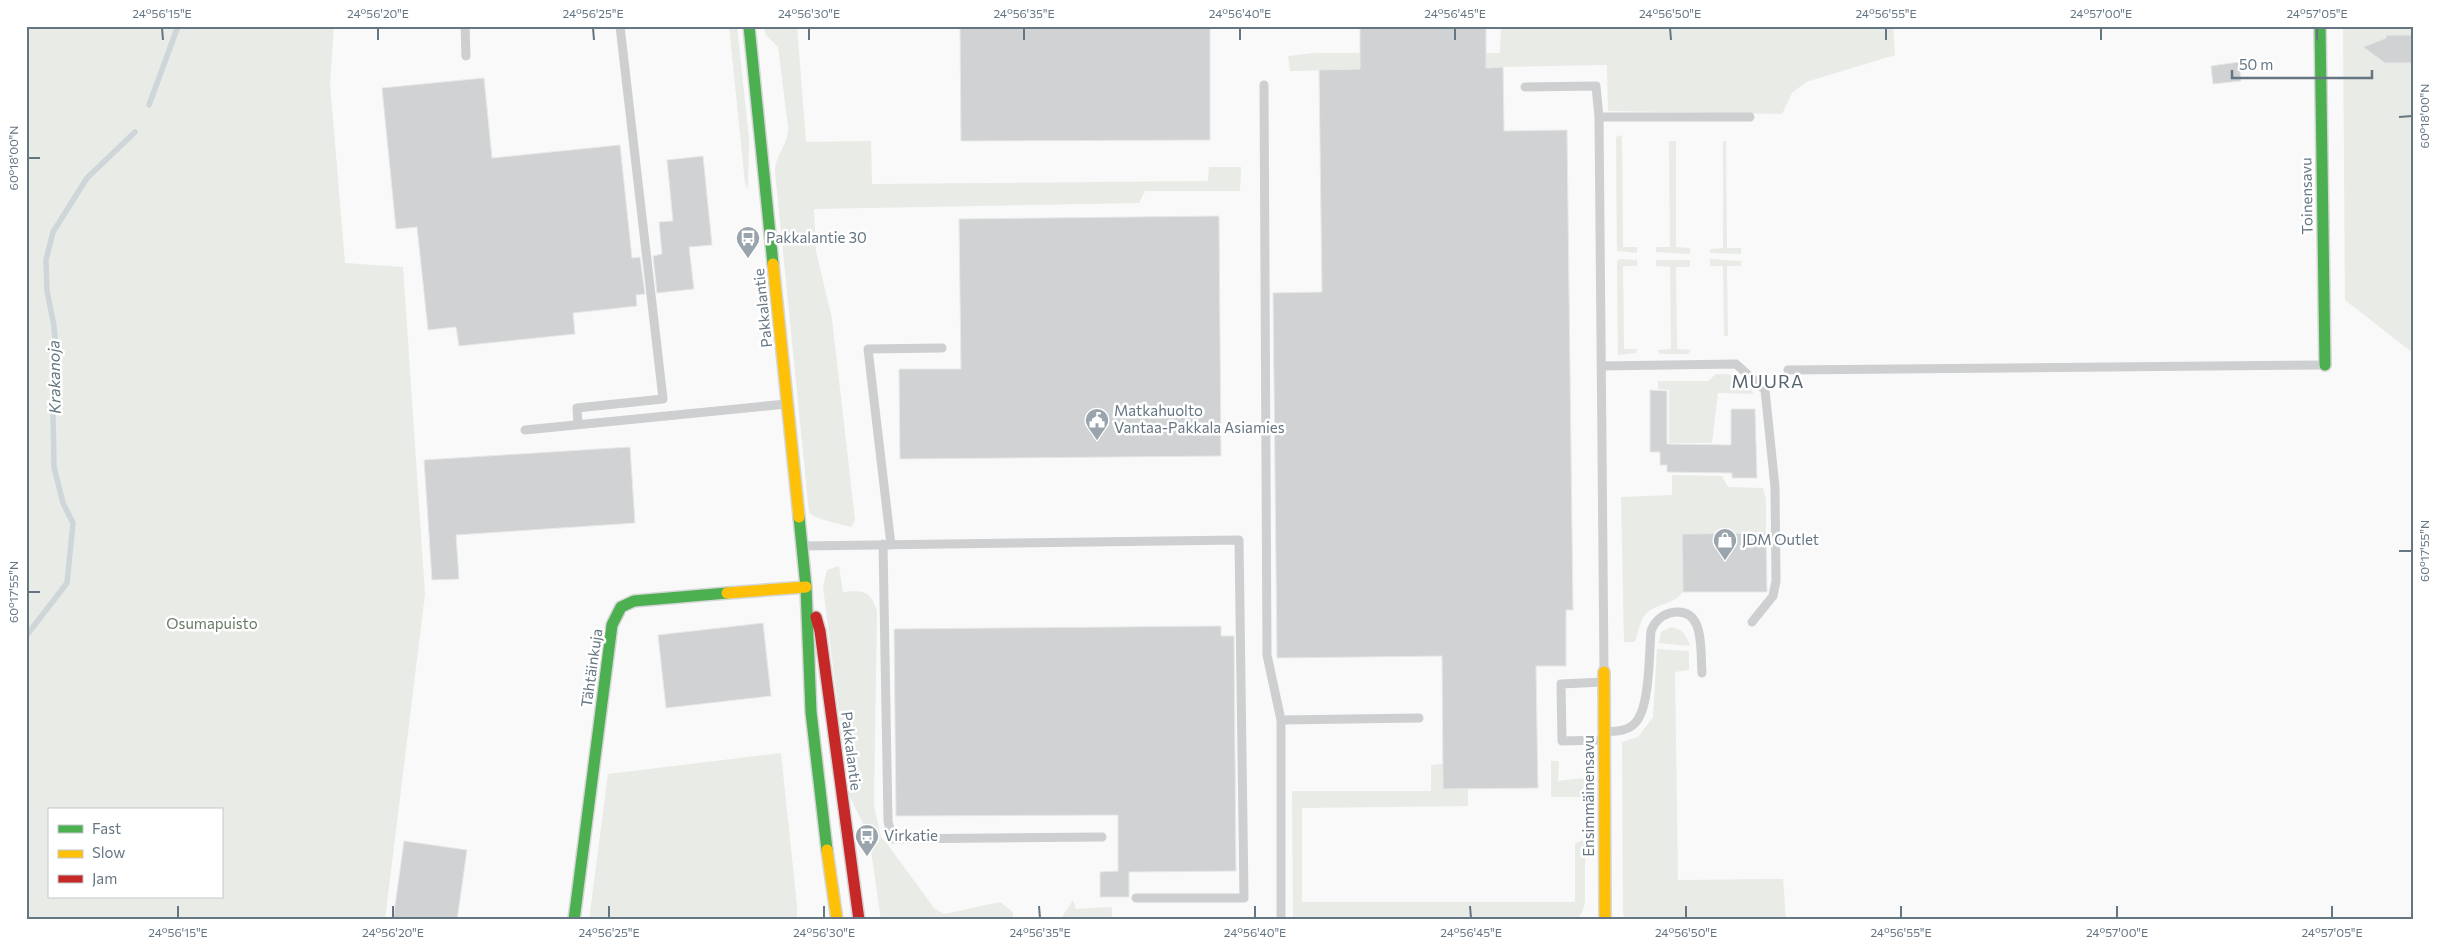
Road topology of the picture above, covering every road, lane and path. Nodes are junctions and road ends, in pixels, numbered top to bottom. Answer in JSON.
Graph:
{"nodes":[{"id":1,"x":465,"y":26,"type":"edge"},
{"id":2,"x":620,"y":26,"type":"edge"},
{"id":3,"x":748,"y":26,"type":"edge"},
{"id":4,"x":2320,"y":26,"type":"edge"},
{"id":5,"x":466,"y":56,"type":"dead end"},
{"id":6,"x":1264,"y":85,"type":"dead end"},
{"id":7,"x":1525,"y":87,"type":"dead end"},
{"id":8,"x":1598,"y":117,"type":"junction"},
{"id":9,"x":1750,"y":117,"type":"dead end"},
{"id":10,"x":942,"y":348,"type":"dead end"},
{"id":11,"x":2325,"y":365,"type":"joint"},
{"id":12,"x":1601,"y":366,"type":"junction"},
{"id":13,"x":1788,"y":370,"type":"dead end"},
{"id":14,"x":787,"y":404,"type":"junction"},
{"id":15,"x":578,"y":424,"type":"junction"},
{"id":16,"x":525,"y":430,"type":"dead end"},
{"id":17,"x":887,"y":544,"type":"junction"},
{"id":18,"x":802,"y":546,"type":"junction"},
{"id":19,"x":806,"y":587,"type":"junction"},
{"id":20,"x":1752,"y":622,"type":"dead end"},
{"id":21,"x":1702,"y":673,"type":"dead end"},
{"id":22,"x":1604,"y":677,"type":"junction"},
{"id":23,"x":1419,"y":718,"type":"dead end"},
{"id":24,"x":1281,"y":720,"type":"junction"},
{"id":25,"x":1604,"y":736,"type":"junction"},
{"id":26,"x":1102,"y":838,"type":"dead end"},
{"id":27,"x":1136,"y":898,"type":"dead end"},
{"id":28,"x":574,"y":920,"type":"edge"},
{"id":29,"x":837,"y":920,"type":"edge"},
{"id":30,"x":859,"y":920,"type":"edge"},
{"id":31,"x":1281,"y":920,"type":"edge"},
{"id":32,"x":1605,"y":920,"type":"edge"}],
"edges":[{"from":1,"to":5,"type":"lane"},
{"from":2,"to":15,"type":"lane"},
{"from":3,"to":14,"type":"main road","name":"Pakkalantie"},
{"from":4,"to":11,"type":"main road","name":"Toinensavu"},
{"from":6,"to":24,"type":"lane"},
{"from":7,"to":8,"type":"lane"},
{"from":8,"to":9,"type":"lane"},
{"from":8,"to":12,"type":"lane"},
{"from":10,"to":17,"type":"lane"},
{"from":11,"to":13,"type":"lane"},
{"from":12,"to":20,"type":"lane"},
{"from":12,"to":22,"type":"lane"},
{"from":14,"to":15,"type":"lane"},
{"from":14,"to":18,"type":"main road","name":"Pakkalantie"},
{"from":15,"to":16,"type":"lane"},
{"from":17,"to":18,"type":"lane"},
{"from":17,"to":26,"type":"lane"},
{"from":17,"to":27,"type":"lane"},
{"from":18,"to":19,"type":"main road","name":"Pakkalantie"},
{"from":19,"to":28,"type":"main road","name":"Tähtäinkuja"},
{"from":19,"to":29,"type":"main road","name":"Pakkalantie"},
{"from":19,"to":30,"type":"main road","name":"Pakkalantie"},
{"from":21,"to":25,"type":"lane"},
{"from":22,"to":25,"type":"main road","name":"Ensimmäinensavu"},
{"from":22,"to":25,"type":"lane"},
{"from":23,"to":24,"type":"lane"},
{"from":24,"to":31,"type":"lane"},
{"from":25,"to":32,"type":"main road","name":"Ensimmäinensavu"}]}
